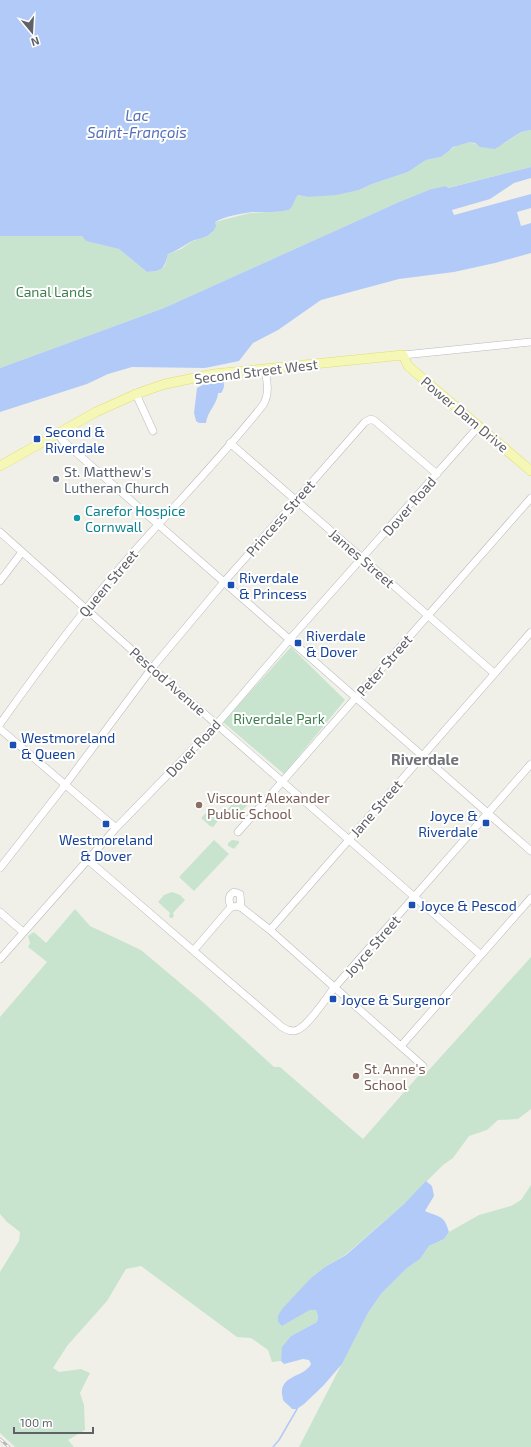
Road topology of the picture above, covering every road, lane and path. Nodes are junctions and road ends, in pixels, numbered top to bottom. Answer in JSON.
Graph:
{"nodes":[{"id":1,"x":531,"y":342,"type":"edge"},
{"id":2,"x":403,"y":355,"type":"junction"},
{"id":3,"x":265,"y":369,"type":"junction"},
{"id":4,"x":136,"y":394,"type":"junction"},
{"id":5,"x":479,"y":426,"type":"junction"},
{"id":6,"x":153,"y":431,"type":"dead end"},
{"id":7,"x":57,"y":433,"type":"junction"},
{"id":8,"x":230,"y":443,"type":"junction"},
{"id":9,"x":0,"y":466,"type":"edge"},
{"id":10,"x":531,"y":471,"type":"edge"},
{"id":11,"x":437,"y":474,"type":"junction"},
{"id":12,"x":531,"y":498,"type":"edge"},
{"id":13,"x":295,"y":500,"type":"junction"},
{"id":14,"x":158,"y":525,"type":"junction"},
{"id":15,"x":0,"y":532,"type":"edge"},
{"id":16,"x":22,"y":552,"type":"junction"},
{"id":17,"x":362,"y":559,"type":"junction"},
{"id":18,"x":0,"y":581,"type":"edge"},
{"id":19,"x":224,"y":582,"type":"junction"},
{"id":20,"x":86,"y":608,"type":"junction"},
{"id":21,"x":428,"y":615,"type":"junction"},
{"id":22,"x":531,"y":632,"type":"edge"},
{"id":23,"x":290,"y":639,"type":"junction"},
{"id":24,"x":152,"y":668,"type":"junction"},
{"id":25,"x":494,"y":673,"type":"junction"},
{"id":26,"x":356,"y":698,"type":"junction"},
{"id":27,"x":0,"y":724,"type":"edge"},
{"id":28,"x":217,"y":724,"type":"junction"},
{"id":29,"x":0,"y":729,"type":"edge"},
{"id":30,"x":422,"y":756,"type":"junction"},
{"id":31,"x":531,"y":764,"type":"edge"},
{"id":32,"x":283,"y":782,"type":"junction"},
{"id":33,"x":65,"y":785,"type":"junction"},
{"id":34,"x":488,"y":813,"type":"junction"},
{"id":35,"x":116,"y":828,"type":"junction"},
{"id":36,"x":238,"y":832,"type":"dead end"},
{"id":37,"x":349,"y":839,"type":"junction"},
{"id":38,"x":531,"y":852,"type":"edge"},
{"id":39,"x":88,"y":860,"type":"junction"},
{"id":40,"x":0,"y":868,"type":"edge"},
{"id":41,"x":415,"y":897,"type":"junction"},
{"id":42,"x":531,"y":898,"type":"edge"},
{"id":43,"x":231,"y":907,"type":"junction"},
{"id":44,"x":241,"y":908,"type":"junction"},
{"id":45,"x":0,"y":912,"type":"edge"},
{"id":46,"x":270,"y":930,"type":"junction"},
{"id":47,"x":23,"y":932,"type":"junction"},
{"id":48,"x":194,"y":950,"type":"junction"},
{"id":49,"x":481,"y":955,"type":"junction"},
{"id":50,"x":0,"y":959,"type":"edge"},
{"id":51,"x":334,"y":988,"type":"junction"},
{"id":52,"x":401,"y":1046,"type":"junction"},
{"id":53,"x":423,"y":1066,"type":"dead end"}],
"edges":[{"from":1,"to":2,"type":"street","name":"Second Street West"},
{"from":2,"to":3,"type":"main road","name":"Second Street West"},
{"from":2,"to":5,"type":"main road","name":"Power Dam Drive"},
{"from":3,"to":4,"type":"main road","name":"Second Street West"},
{"from":3,"to":8,"type":"street","name":"Queen Street"},
{"from":4,"to":6,"type":"street"},
{"from":4,"to":7,"type":"main road","name":"Second Street West"},
{"from":5,"to":10,"type":"main road","name":"Power Dam Drive"},
{"from":5,"to":11,"type":"street","name":"Dover Road"},
{"from":7,"to":9,"type":"main road","name":"Second Street West"},
{"from":7,"to":14,"type":"street"},
{"from":8,"to":13,"type":"street","name":"James Street"},
{"from":8,"to":14,"type":"street","name":"Queen Street"},
{"from":11,"to":13,"type":"street","name":"Princess Street"},
{"from":11,"to":17,"type":"street","name":"Dover Road"},
{"from":12,"to":21,"type":"street","name":"Peter Street"},
{"from":13,"to":17,"type":"street","name":"James Street"},
{"from":13,"to":19,"type":"street","name":"Princess Street"},
{"from":14,"to":19,"type":"street"},
{"from":14,"to":20,"type":"street","name":"Queen Street"},
{"from":15,"to":16,"type":"street","name":"Pescod Avenue"},
{"from":16,"to":18,"type":"street"},
{"from":16,"to":20,"type":"street","name":"Pescod Avenue"},
{"from":17,"to":21,"type":"street","name":"James Street"},
{"from":17,"to":23,"type":"street","name":"Dover Road"},
{"from":19,"to":23,"type":"street"},
{"from":19,"to":24,"type":"street","name":"Princess Street"},
{"from":20,"to":24,"type":"street","name":"Pescod Avenue"},
{"from":20,"to":27,"type":"street","name":"Queen Street"},
{"from":21,"to":25,"type":"street","name":"James Street"},
{"from":21,"to":26,"type":"street","name":"Peter Street"},
{"from":22,"to":25,"type":"street","name":"Jane Street"},
{"from":23,"to":26,"type":"street"},
{"from":23,"to":28,"type":"street","name":"Dover Road"},
{"from":24,"to":28,"type":"street","name":"Pescod Avenue"},
{"from":24,"to":33,"type":"street","name":"Princess Street"},
{"from":25,"to":30,"type":"street","name":"Jane Street"},
{"from":26,"to":30,"type":"street"},
{"from":26,"to":32,"type":"street","name":"Peter Street"},
{"from":28,"to":32,"type":"street","name":"Pescod Avenue"},
{"from":28,"to":35,"type":"street","name":"Dover Road"},
{"from":29,"to":33,"type":"street"},
{"from":30,"to":34,"type":"street"},
{"from":30,"to":37,"type":"street","name":"Jane Street"},
{"from":31,"to":34,"type":"street","name":"Joyce Street"},
{"from":32,"to":36,"type":"street","name":"Peter Street"},
{"from":32,"to":37,"type":"street","name":"Pescod Avenue"},
{"from":33,"to":35,"type":"street"},
{"from":33,"to":40,"type":"street","name":"Princess Street"},
{"from":34,"to":38,"type":"street"},
{"from":34,"to":41,"type":"street","name":"Joyce Street"},
{"from":35,"to":39,"type":"street","name":"Dover Road"},
{"from":37,"to":41,"type":"street","name":"Pescod Avenue"},
{"from":37,"to":46,"type":"street","name":"Jane Street"},
{"from":39,"to":47,"type":"street","name":"Dover Road"},
{"from":39,"to":48,"type":"street","name":"Joyce Street"},
{"from":41,"to":49,"type":"street","name":"Pescod Avenue"},
{"from":41,"to":51,"type":"street","name":"Joyce Street"},
{"from":42,"to":49,"type":"street"},
{"from":43,"to":44,"type":"street"},
{"from":43,"to":44,"type":"street"},
{"from":43,"to":48,"type":"street"},
{"from":44,"to":46,"type":"street"},
{"from":45,"to":47,"type":"street"},
{"from":46,"to":51,"type":"street"},
{"from":47,"to":50,"type":"street","name":"Dover Road"},
{"from":48,"to":51,"type":"street","name":"Joyce Street"},
{"from":49,"to":52,"type":"street"},
{"from":51,"to":52,"type":"street"},
{"from":52,"to":53,"type":"street"}]}
